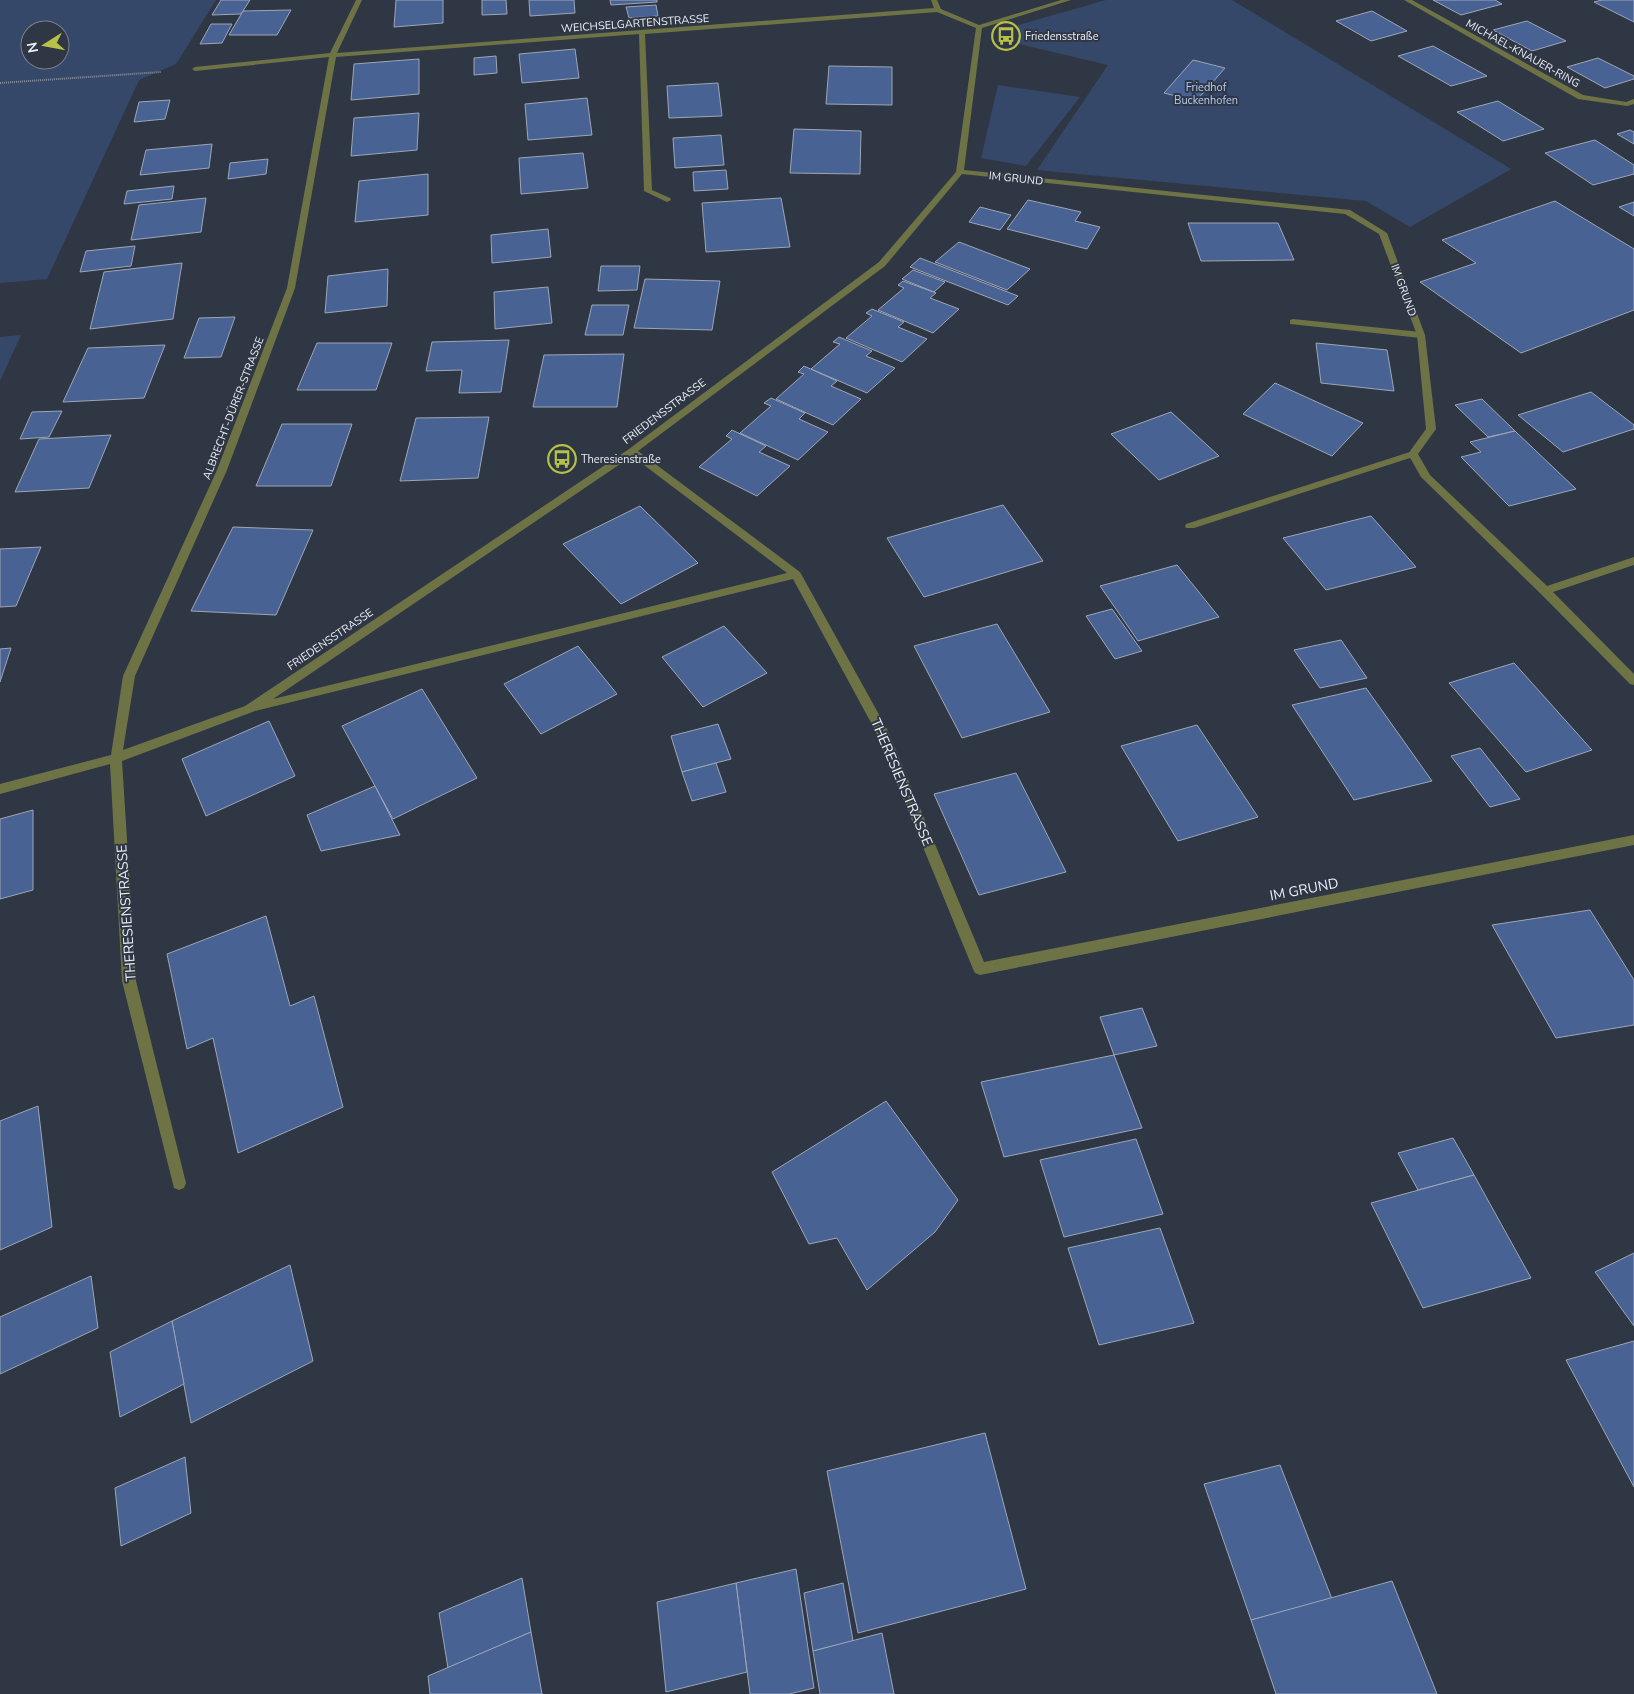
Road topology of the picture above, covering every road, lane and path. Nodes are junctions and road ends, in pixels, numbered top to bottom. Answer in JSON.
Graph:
{"nodes":[{"id":1,"x":359,"y":0,"type":"edge"},
{"id":2,"x":934,"y":0,"type":"edge"},
{"id":3,"x":1068,"y":0,"type":"edge"},
{"id":4,"x":1408,"y":0,"type":"edge"},
{"id":5,"x":938,"y":10,"type":"junction"},
{"id":6,"x":979,"y":28,"type":"junction"},
{"id":7,"x":642,"y":33,"type":"junction"},
{"id":8,"x":333,"y":55,"type":"junction"},
{"id":9,"x":195,"y":69,"type":"joint"},
{"id":10,"x":0,"y":83,"type":"edge"},
{"id":11,"x":1634,"y":101,"type":"edge"},
{"id":12,"x":960,"y":172,"type":"junction"},
{"id":13,"x":667,"y":200,"type":"dead end"},
{"id":14,"x":1293,"y":322,"type":"dead end"},
{"id":15,"x":1421,"y":335,"type":"junction"},
{"id":16,"x":632,"y":451,"type":"junction"},
{"id":17,"x":1413,"y":454,"type":"junction"},
{"id":18,"x":1190,"y":526,"type":"dead end"},
{"id":19,"x":1634,"y":561,"type":"edge"},
{"id":20,"x":796,"y":575,"type":"junction"},
{"id":21,"x":1546,"y":591,"type":"junction"},
{"id":22,"x":1634,"y":681,"type":"edge"},
{"id":23,"x":249,"y":709,"type":"junction"},
{"id":24,"x":116,"y":758,"type":"junction"},
{"id":25,"x":0,"y":789,"type":"edge"},
{"id":26,"x":1634,"y":840,"type":"edge"},
{"id":27,"x":980,"y":969,"type":"joint"},
{"id":28,"x":179,"y":1183,"type":"dead end"}],
"edges":[{"from":1,"to":8,"type":"street"},
{"from":2,"to":5,"type":"street"},
{"from":3,"to":6,"type":"street"},
{"from":4,"to":11,"type":"street","name":"MICHAEL-KNAUER-RING"},
{"from":5,"to":6,"type":"street"},
{"from":5,"to":7,"type":"street","name":"WEICHSELGARTENSTRASSE"},
{"from":6,"to":12,"type":"street"},
{"from":7,"to":8,"type":"street","name":"WEICHSELGARTENSTRASSE"},
{"from":7,"to":13,"type":"street"},
{"from":8,"to":9,"type":"street","name":"WEICHSELGARTENSTRASSE"},
{"from":8,"to":24,"type":"street","name":"ALBRECHT-DÜRER-STRASSE"},
{"from":9,"to":10,"type":"path"},
{"from":12,"to":15,"type":"street","name":"IM GRUND"},
{"from":12,"to":16,"type":"street","name":"FRIEDENSSTRASSE"},
{"from":14,"to":15,"type":"street"},
{"from":15,"to":17,"type":"street","name":"IM GRUND"},
{"from":16,"to":20,"type":"street","name":"THERESIENSTRASSE"},
{"from":16,"to":23,"type":"street","name":"FRIEDENSSTRASSE"},
{"from":17,"to":18,"type":"street"},
{"from":17,"to":21,"type":"street"},
{"from":19,"to":21,"type":"street"},
{"from":20,"to":23,"type":"street"},
{"from":20,"to":27,"type":"street","name":"THERESIENSTRASSE"},
{"from":21,"to":22,"type":"street"},
{"from":23,"to":24,"type":"street","name":"FRIEDENSSTRASSE"},
{"from":24,"to":25,"type":"street","name":"FRIEDENSSTRASSE"},
{"from":24,"to":28,"type":"street","name":"THERESIENSTRASSE"},
{"from":26,"to":27,"type":"street","name":"IM GRUND"}]}
